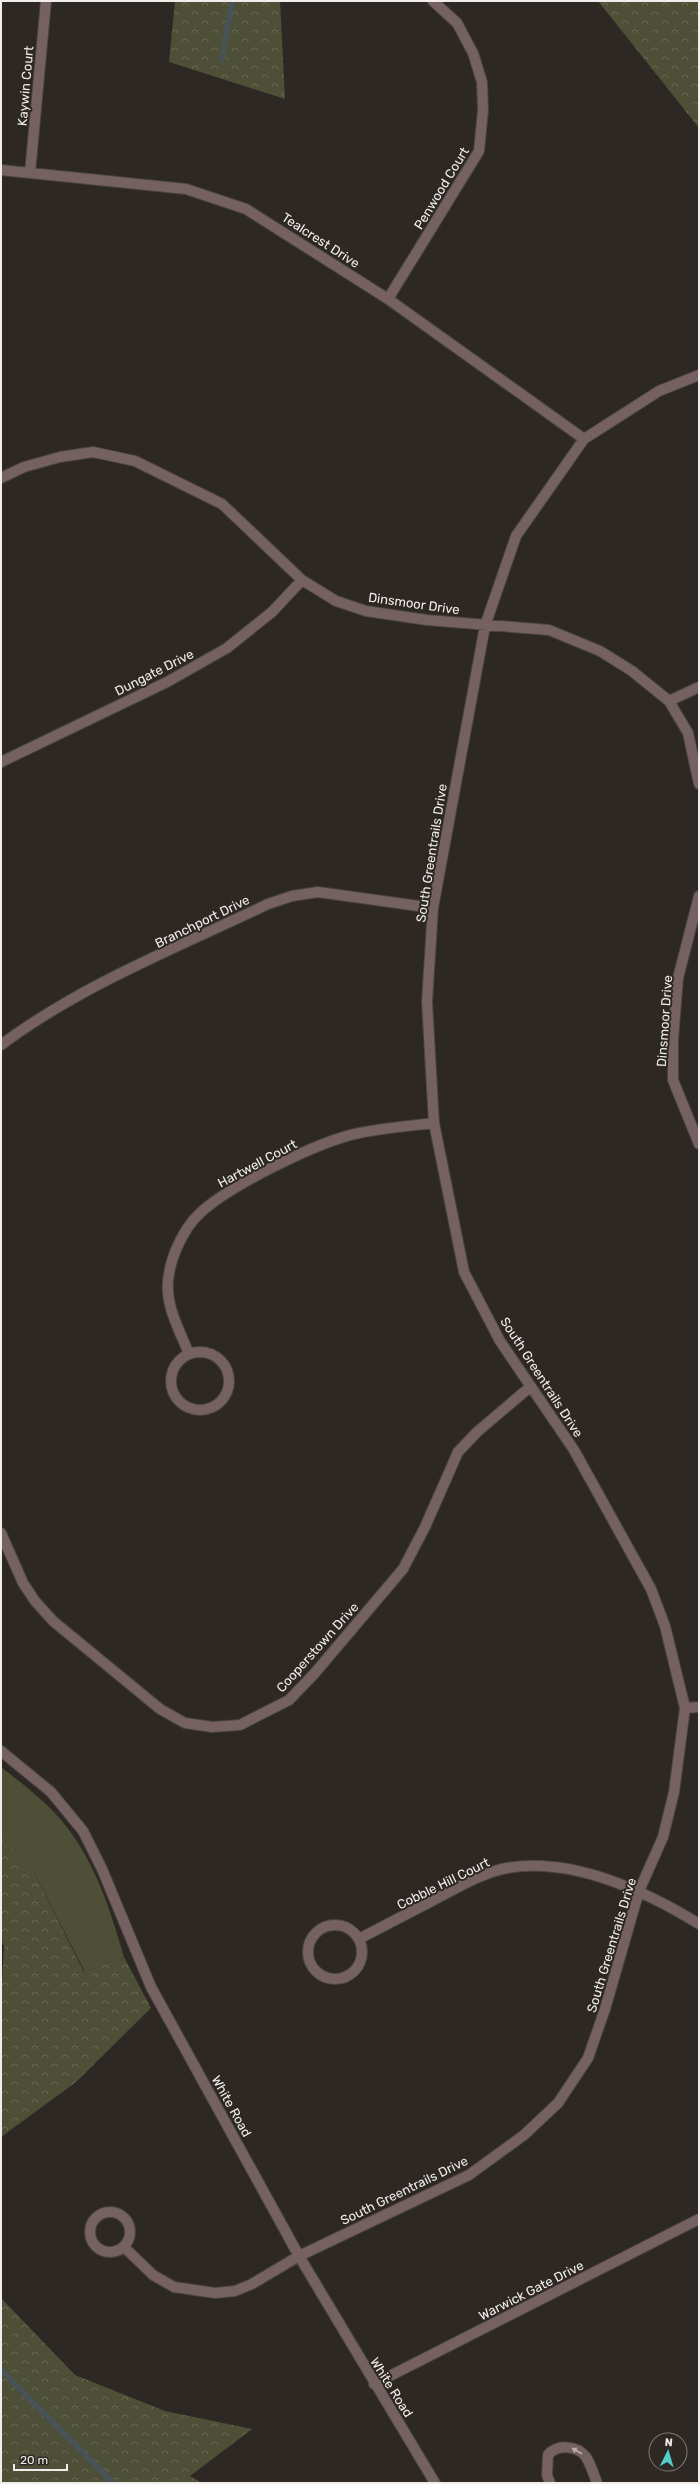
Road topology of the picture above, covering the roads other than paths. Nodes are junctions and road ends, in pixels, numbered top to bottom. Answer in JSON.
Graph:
{"nodes":[{"id":1,"x":46,"y":1,"type":"edge"},
{"id":2,"x":433,"y":1,"type":"edge"},
{"id":3,"x":1,"y":170,"type":"edge"},
{"id":4,"x":30,"y":173,"type":"junction"},
{"id":5,"x":388,"y":298,"type":"junction"},
{"id":6,"x":699,"y":375,"type":"edge"},
{"id":7,"x":584,"y":439,"type":"junction"},
{"id":8,"x":1,"y":478,"type":"edge"},
{"id":9,"x":302,"y":580,"type":"junction"},
{"id":10,"x":485,"y":626,"type":"junction"},
{"id":11,"x":699,"y":687,"type":"edge"},
{"id":12,"x":669,"y":701,"type":"junction"},
{"id":13,"x":1,"y":762,"type":"edge"},
{"id":14,"x":699,"y":784,"type":"edge"},
{"id":15,"x":699,"y":896,"type":"edge"},
{"id":16,"x":433,"y":908,"type":"junction"},
{"id":17,"x":1,"y":1045,"type":"edge"},
{"id":18,"x":434,"y":1123,"type":"junction"},
{"id":19,"x":699,"y":1144,"type":"edge"},
{"id":20,"x":189,"y":1354,"type":"junction"},
{"id":21,"x":530,"y":1387,"type":"junction"},
{"id":22,"x":1,"y":1533,"type":"edge"},
{"id":23,"x":699,"y":1707,"type":"edge"},
{"id":24,"x":685,"y":1708,"type":"junction"},
{"id":25,"x":1,"y":1751,"type":"edge"},
{"id":26,"x":640,"y":1891,"type":"junction"},
{"id":27,"x":699,"y":1924,"type":"edge"},
{"id":28,"x":359,"y":1939,"type":"junction"},
{"id":29,"x":699,"y":2219,"type":"edge"},
{"id":30,"x":124,"y":2247,"type":"junction"},
{"id":31,"x":299,"y":2256,"type":"junction"},
{"id":32,"x":374,"y":2384,"type":"junction"},
{"id":33,"x":435,"y":2483,"type":"edge"},
{"id":34,"x":550,"y":2483,"type":"edge"},
{"id":35,"x":597,"y":2483,"type":"edge"}],
"edges":[{"from":1,"to":4,"type":"street","name":"Kaywin Court"},
{"from":2,"to":5,"type":"street","name":"Penwood Court"},
{"from":3,"to":4,"type":"street","name":"Tealcrest Drive"},
{"from":4,"to":5,"type":"street","name":"Tealcrest Drive"},
{"from":5,"to":7,"type":"street","name":"Tealcrest Drive"},
{"from":6,"to":7,"type":"street","name":"South Greentrails Drive"},
{"from":7,"to":10,"type":"street","name":"South Greentrails Drive"},
{"from":8,"to":9,"type":"street","name":"Dinsmoor Drive"},
{"from":9,"to":10,"type":"street","name":"Dinsmoor Drive"},
{"from":9,"to":13,"type":"street","name":"Dungate Drive"},
{"from":10,"to":12,"type":"street","name":"Dinsmoor Drive"},
{"from":10,"to":16,"type":"street","name":"South Greentrails Drive"},
{"from":11,"to":12,"type":"street"},
{"from":12,"to":14,"type":"street","name":"Dinsmoor Drive"},
{"from":15,"to":19,"type":"street","name":"Dinsmoor Drive"},
{"from":16,"to":17,"type":"street","name":"Branchport Drive"},
{"from":16,"to":18,"type":"street","name":"South Greentrails Drive"},
{"from":18,"to":20,"type":"street","name":"Hartwell Court"},
{"from":18,"to":21,"type":"street","name":"South Greentrails Drive"},
{"from":20,"to":20,"type":"street"},
{"from":21,"to":22,"type":"street","name":"Cooperstown Drive"},
{"from":21,"to":24,"type":"street","name":"South Greentrails Drive"},
{"from":23,"to":24,"type":"street"},
{"from":24,"to":26,"type":"street","name":"South Greentrails Drive"},
{"from":25,"to":31,"type":"street","name":"White Road"},
{"from":26,"to":27,"type":"street","name":"Cobble Hill Court"},
{"from":26,"to":28,"type":"street","name":"Cobble Hill Court"},
{"from":26,"to":31,"type":"street","name":"South Greentrails Drive"},
{"from":28,"to":28,"type":"street"},
{"from":29,"to":32,"type":"street","name":"Warwick Gate Drive"},
{"from":30,"to":30,"type":"street"},
{"from":30,"to":31,"type":"street","name":"South Greentrails Drive"},
{"from":31,"to":32,"type":"street","name":"White Road"},
{"from":32,"to":33,"type":"street","name":"White Road"},
{"from":35,"to":34,"type":"street","one_way":true}]}
